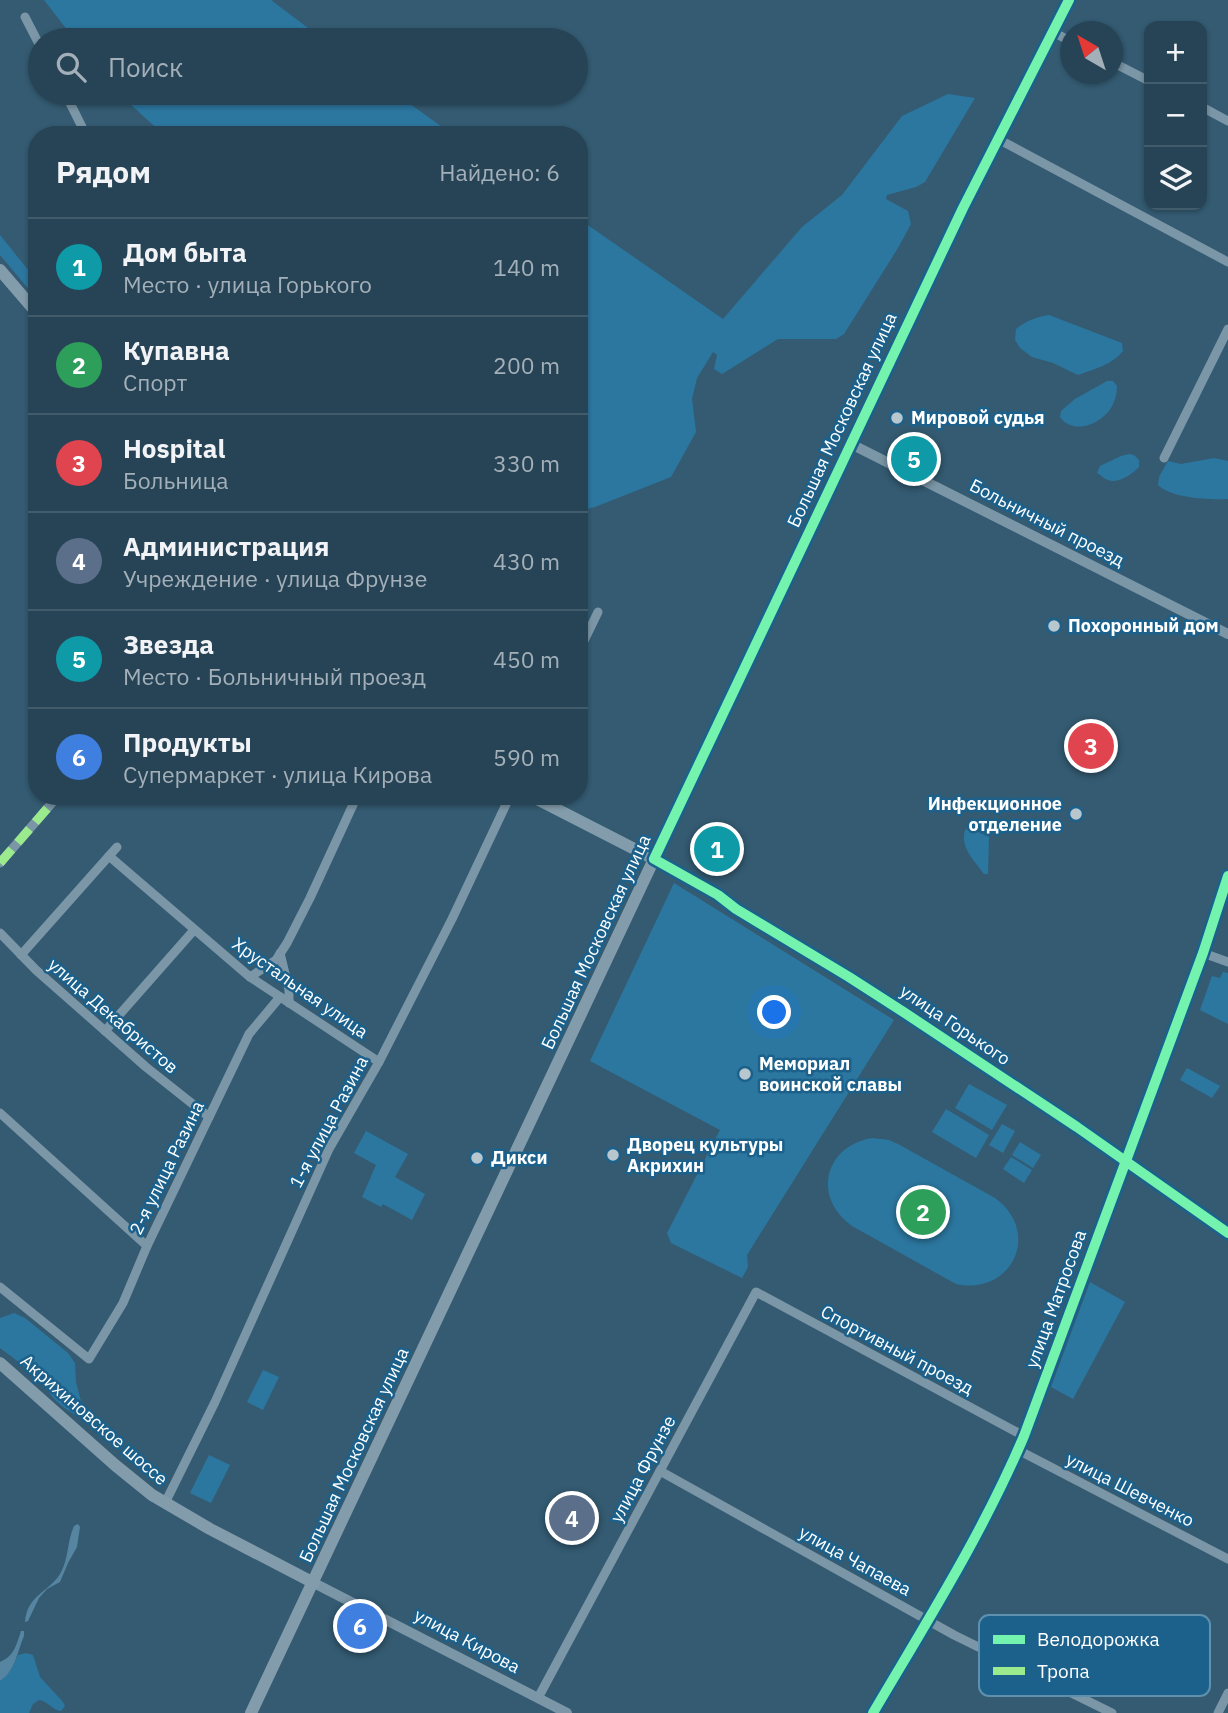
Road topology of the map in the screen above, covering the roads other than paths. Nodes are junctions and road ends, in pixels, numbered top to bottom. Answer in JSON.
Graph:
{"nodes":[{"id":1,"x":1069,"y":0,"type":"edge"},
{"id":2,"x":25,"y":17,"type":"dead end"},
{"id":3,"x":31,"y":28,"type":"edge"},
{"id":4,"x":1051,"y":31,"type":"junction"},
{"id":5,"x":1060,"y":36,"type":"edge"},
{"id":6,"x":1123,"y":68,"type":"edge"},
{"id":7,"x":1144,"y":78,"type":"edge"},
{"id":8,"x":71,"y":105,"type":"edge"},
{"id":9,"x":1207,"y":110,"type":"edge"},
{"id":10,"x":1228,"y":121,"type":"edge"},
{"id":11,"x":82,"y":126,"type":"edge"},
{"id":12,"x":998,"y":139,"type":"junction"},
{"id":13,"x":1228,"y":262,"type":"edge"},
{"id":14,"x":0,"y":270,"type":"edge"},
{"id":15,"x":28,"y":303,"type":"edge"},
{"id":16,"x":1228,"y":328,"type":"edge"},
{"id":17,"x":851,"y":444,"type":"junction"},
{"id":18,"x":1164,"y":458,"type":"dead end"},
{"id":19,"x":598,"y":612,"type":"dead end"},
{"id":20,"x":588,"y":633,"type":"edge"},
{"id":21,"x":1228,"y":634,"type":"edge"},
{"id":22,"x":50,"y":805,"type":"edge"},
{"id":23,"x":353,"y":805,"type":"edge"},
{"id":24,"x":506,"y":805,"type":"edge"},
{"id":25,"x":549,"y":805,"type":"edge"},
{"id":26,"x":117,"y":847,"type":"dead end"},
{"id":27,"x":109,"y":856,"type":"junction"},
{"id":28,"x":654,"y":859,"type":"junction"},
{"id":29,"x":0,"y":863,"type":"edge"},
{"id":30,"x":1228,"y":876,"type":"edge"},
{"id":31,"x":194,"y":929,"type":"junction"},
{"id":32,"x":0,"y":933,"type":"edge"},
{"id":33,"x":280,"y":953,"type":"junction"},
{"id":34,"x":1203,"y":953,"type":"junction"},
{"id":35,"x":22,"y":955,"type":"junction"},
{"id":36,"x":1228,"y":962,"type":"edge"},
{"id":37,"x":250,"y":977,"type":"junction"},
{"id":38,"x":280,"y":997,"type":"junction"},
{"id":39,"x":289,"y":1003,"type":"junction"},
{"id":40,"x":105,"y":1031,"type":"junction"},
{"id":41,"x":379,"y":1062,"type":"junction"},
{"id":42,"x":0,"y":1113,"type":"edge"},
{"id":43,"x":209,"y":1117,"type":"junction"},
{"id":44,"x":1126,"y":1162,"type":"junction"},
{"id":45,"x":1228,"y":1233,"type":"edge"},
{"id":46,"x":147,"y":1246,"type":"junction"},
{"id":47,"x":0,"y":1287,"type":"edge"},
{"id":48,"x":756,"y":1292,"type":"joint"},
{"id":49,"x":0,"y":1363,"type":"edge"},
{"id":50,"x":1024,"y":1436,"type":"junction"},
{"id":51,"x":1018,"y":1450,"type":"junction"},
{"id":52,"x":660,"y":1471,"type":"junction"},
{"id":53,"x":165,"y":1503,"type":"junction"},
{"id":54,"x":1228,"y":1559,"type":"edge"},
{"id":55,"x":314,"y":1583,"type":"junction"},
{"id":56,"x":928,"y":1619,"type":"junction"},
{"id":57,"x":979,"y":1647,"type":"edge"},
{"id":58,"x":1228,"y":1693,"type":"edge"},
{"id":59,"x":1078,"y":1696,"type":"edge"},
{"id":60,"x":538,"y":1698,"type":"junction"},
{"id":61,"x":251,"y":1713,"type":"edge"},
{"id":62,"x":567,"y":1713,"type":"edge"},
{"id":63,"x":873,"y":1713,"type":"edge"},
{"id":64,"x":1112,"y":1713,"type":"edge"},
{"id":65,"x":1218,"y":1713,"type":"edge"}],
"edges":[{"from":1,"to":4,"type":"street","name":"Большая Московская улица"},
{"from":2,"to":3,"type":"street"},
{"from":4,"to":5,"type":"street"},
{"from":4,"to":12,"type":"street","name":"Большая Московская улица"},
{"from":6,"to":7,"type":"street"},
{"from":8,"to":11,"type":"street"},
{"from":9,"to":10,"type":"street"},
{"from":12,"to":13,"type":"street"},
{"from":12,"to":17,"type":"street","name":"Большая Московская улица"},
{"from":14,"to":15,"type":"main road"},
{"from":16,"to":18,"type":"street"},
{"from":17,"to":21,"type":"street","name":"Больничный проезд"},
{"from":17,"to":28,"type":"street","name":"Большая Московская улица"},
{"from":19,"to":20,"type":"street"},
{"from":22,"to":29,"type":"street"},
{"from":23,"to":33,"type":"street"},
{"from":24,"to":41,"type":"street","name":"1-я улица Разина"},
{"from":25,"to":28,"type":"main road"},
{"from":26,"to":27,"type":"street"},
{"from":27,"to":31,"type":"street","name":"Хрустальная улица"},
{"from":27,"to":35,"type":"street"},
{"from":28,"to":44,"type":"street","name":"улица Горького"},
{"from":28,"to":55,"type":"main road","name":"Большая Московская улица"},
{"from":30,"to":34,"type":"street","name":"улица Матросова"},
{"from":31,"to":37,"type":"street","name":"Хрустальная улица"},
{"from":31,"to":40,"type":"street"},
{"from":32,"to":35,"type":"street","name":"улица Декабристов"},
{"from":33,"to":37,"type":"street"},
{"from":33,"to":39,"type":"street"},
{"from":34,"to":36,"type":"street"},
{"from":34,"to":44,"type":"street","name":"улица Матросова"},
{"from":35,"to":40,"type":"street","name":"улица Декабристов"},
{"from":37,"to":38,"type":"street","name":"Хрустальная улица"},
{"from":38,"to":39,"type":"street","name":"Хрустальная улица"},
{"from":38,"to":43,"type":"street","name":"2-я улица Разина"},
{"from":39,"to":41,"type":"street","name":"Хрустальная улица"},
{"from":40,"to":43,"type":"street","name":"улица Декабристов"},
{"from":41,"to":53,"type":"street","name":"1-я улица Разина"},
{"from":42,"to":46,"type":"street"},
{"from":43,"to":46,"type":"street","name":"2-я улица Разина"},
{"from":44,"to":45,"type":"street","name":"улица Горького"},
{"from":44,"to":50,"type":"street","name":"улица Матросова"},
{"from":46,"to":47,"type":"street","name":"2-я улица Разина"},
{"from":48,"to":50,"type":"street","name":"Спортивный проезд"},
{"from":48,"to":52,"type":"street","name":"улица Фрунзе"},
{"from":49,"to":53,"type":"main road","name":"Акрихиновское шоссе"},
{"from":50,"to":51,"type":"street","name":"улица Матросова"},
{"from":51,"to":54,"type":"street","name":"улица Шевченко"},
{"from":51,"to":56,"type":"street","name":"улица Матросова"},
{"from":52,"to":56,"type":"street","name":"улица Чапаева"},
{"from":52,"to":60,"type":"street","name":"улица Фрунзе"},
{"from":53,"to":55,"type":"main road","name":"Акрихиновское шоссе"},
{"from":55,"to":60,"type":"street","name":"улица Кирова"},
{"from":55,"to":61,"type":"main road","name":"Большая Московская улица"},
{"from":56,"to":57,"type":"street","name":"улица Чапаева"},
{"from":56,"to":63,"type":"street","name":"улица Матросова"},
{"from":58,"to":65,"type":"street"},
{"from":59,"to":64,"type":"street","name":"улица Чапаева"},
{"from":60,"to":62,"type":"street","name":"улица Кирова"}]}
